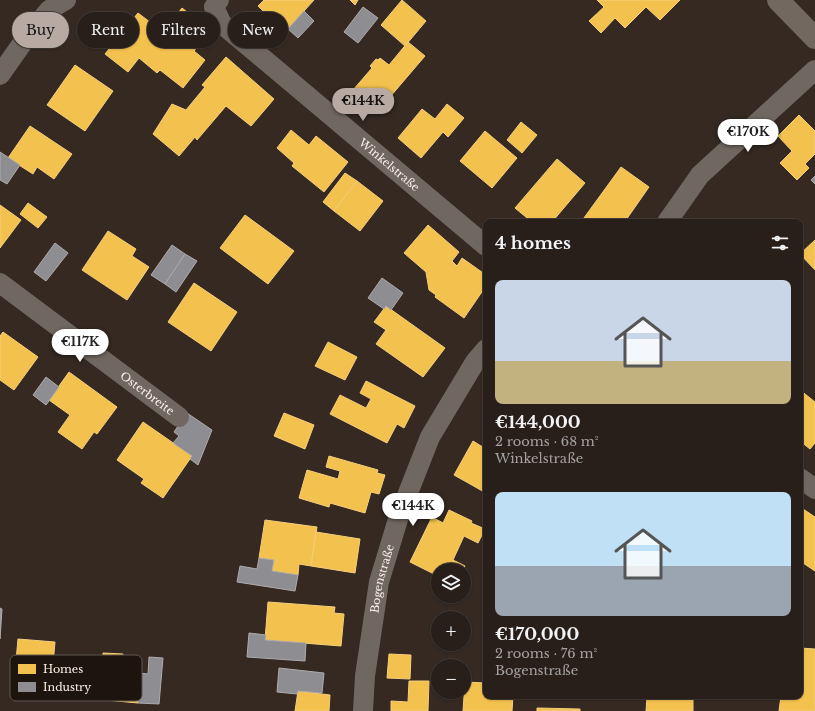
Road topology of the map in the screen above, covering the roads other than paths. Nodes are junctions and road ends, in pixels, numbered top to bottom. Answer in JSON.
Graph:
{"nodes":[{"id":1,"x":66,"y":0,"type":"edge"},
{"id":2,"x":218,"y":0,"type":"edge"},
{"id":3,"x":778,"y":0,"type":"edge"},
{"id":4,"x":815,"y":38,"type":"edge"},
{"id":5,"x":815,"y":70,"type":"edge"},
{"id":6,"x":0,"y":75,"type":"edge"},
{"id":7,"x":669,"y":219,"type":"edge"},
{"id":8,"x":483,"y":243,"type":"edge"},
{"id":9,"x":0,"y":283,"type":"edge"},
{"id":10,"x":483,"y":353,"type":"edge"},
{"id":11,"x":179,"y":417,"type":"dead end"},
{"id":12,"x":803,"y":480,"type":"edge"},
{"id":13,"x":815,"y":489,"type":"edge"},
{"id":14,"x":363,"y":711,"type":"edge"}],
"edges":[{"from":1,"to":6,"type":"street"},
{"from":2,"to":8,"type":"street","name":"Winkelstraße"},
{"from":3,"to":4,"type":"main road"},
{"from":5,"to":7,"type":"street"},
{"from":9,"to":11,"type":"street","name":"Osterbreite"},
{"from":10,"to":14,"type":"street","name":"Bogenstraße"},
{"from":12,"to":13,"type":"street"}]}
